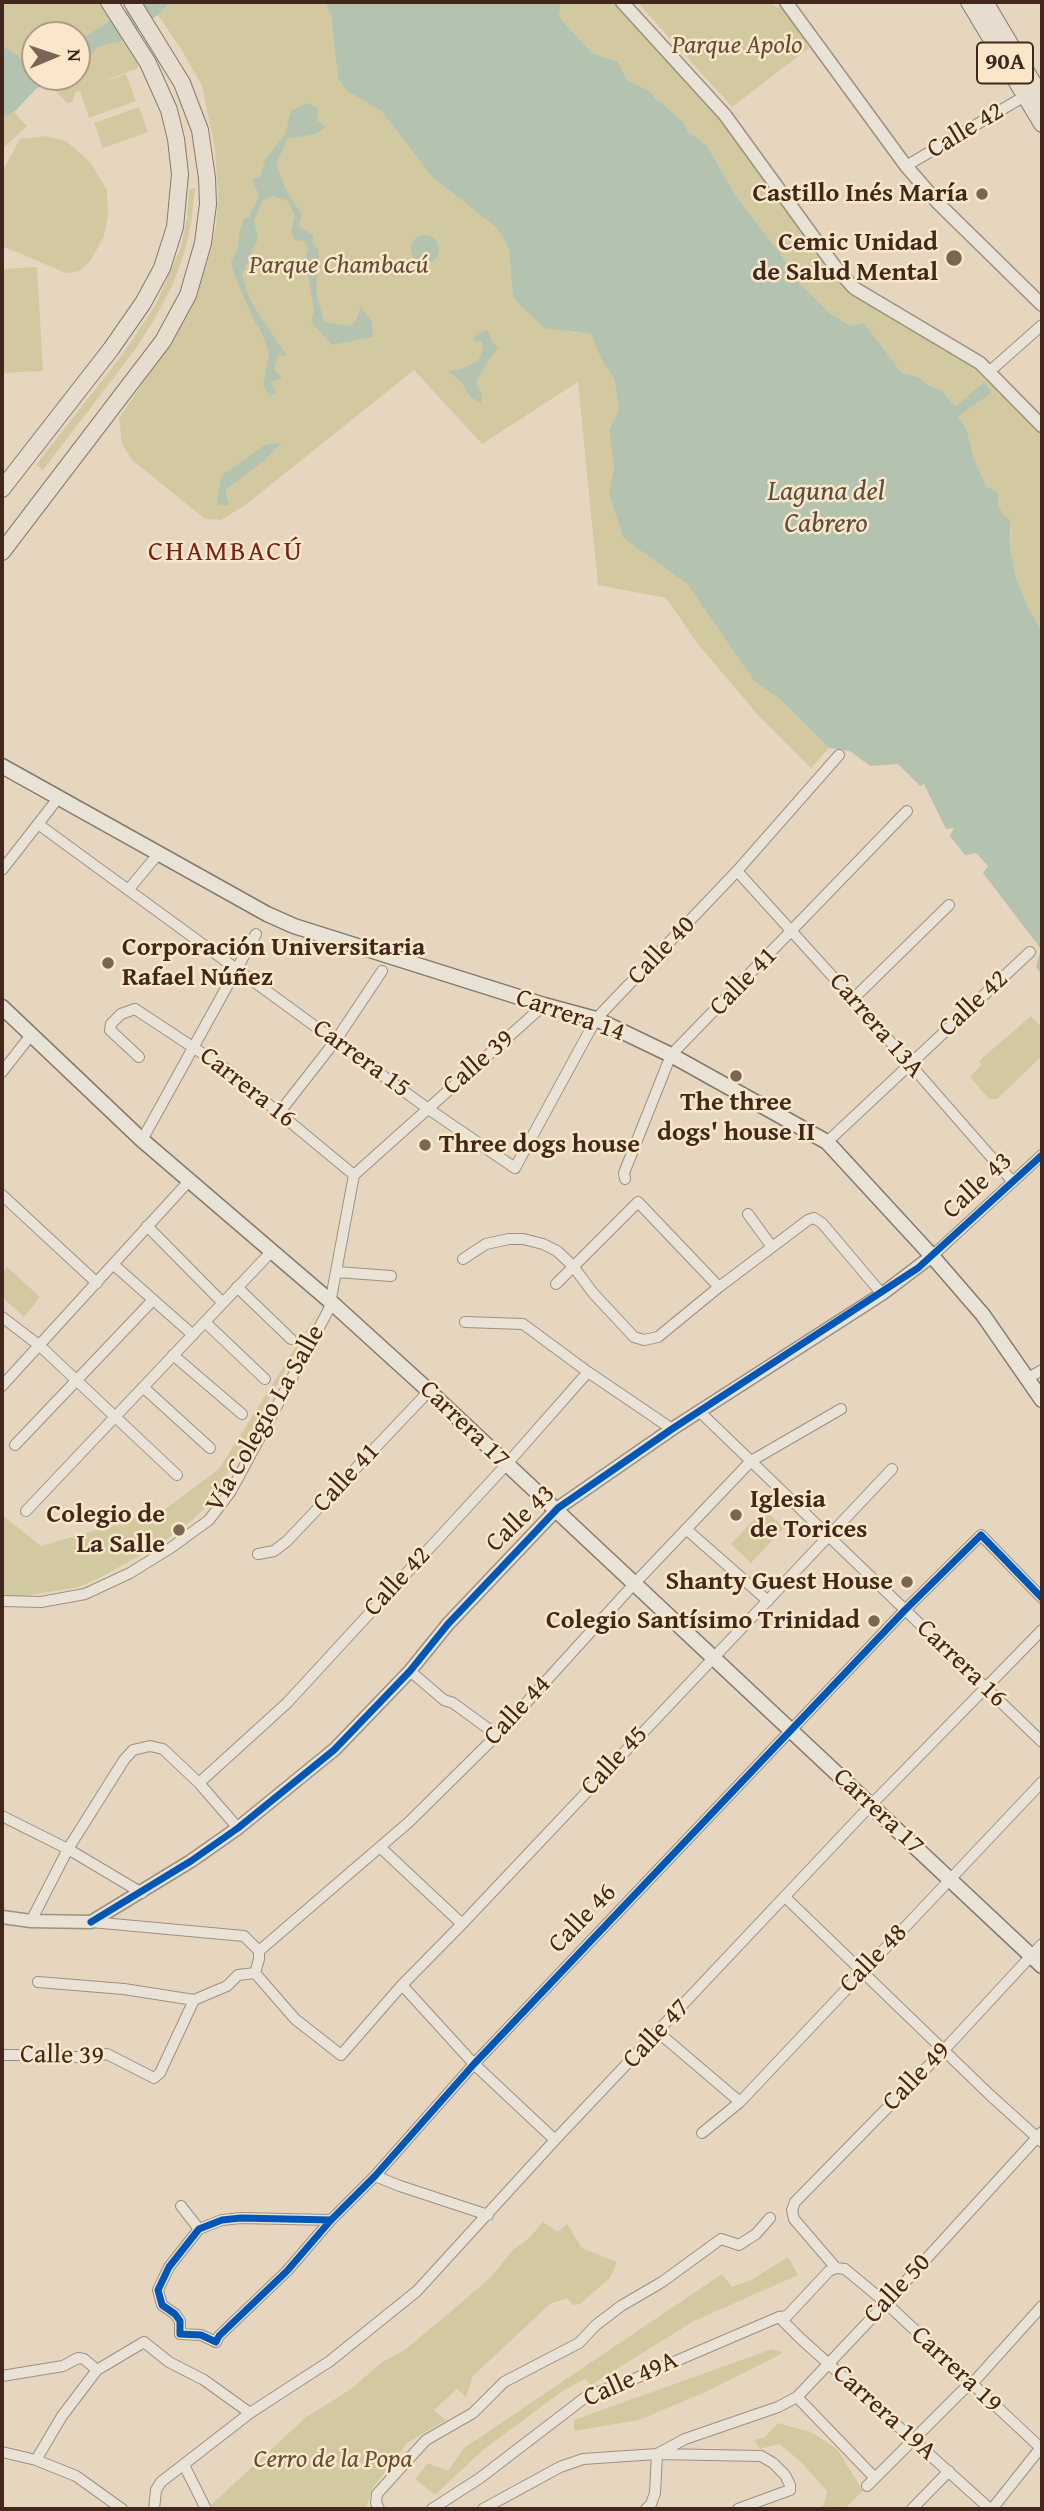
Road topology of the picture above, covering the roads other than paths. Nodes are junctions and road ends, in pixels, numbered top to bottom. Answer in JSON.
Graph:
{"nodes":[{"id":1,"x":622,"y":2,"type":"edge"},
{"id":2,"x":786,"y":2,"type":"edge"},
{"id":3,"x":969,"y":2,"type":"edge"},
{"id":4,"x":985,"y":2,"type":"edge"},
{"id":5,"x":133,"y":3,"type":"edge"},
{"id":6,"x":113,"y":9,"type":"edge"},
{"id":7,"x":1025,"y":96,"type":"junction"},
{"id":8,"x":1042,"y":98,"type":"edge"},
{"id":9,"x":1042,"y":124,"type":"edge"},
{"id":10,"x":906,"y":166,"type":"junction"},
{"id":11,"x":1042,"y":305,"type":"edge"},
{"id":12,"x":1042,"y":325,"type":"edge"},
{"id":13,"x":990,"y":371,"type":"junction"},
{"id":14,"x":1042,"y":426,"type":"edge"},
{"id":15,"x":2,"y":489,"type":"edge"},
{"id":16,"x":2,"y":552,"type":"edge"},
{"id":17,"x":839,"y":755,"type":"dead end"},
{"id":18,"x":2,"y":765,"type":"edge"},
{"id":19,"x":59,"y":797,"type":"junction"},
{"id":20,"x":908,"y":811,"type":"dead end"},
{"id":21,"x":38,"y":824,"type":"junction"},
{"id":22,"x":159,"y":853,"type":"junction"},
{"id":23,"x":2,"y":870,"type":"edge"},
{"id":24,"x":737,"y":871,"type":"junction"},
{"id":25,"x":128,"y":890,"type":"junction"},
{"id":26,"x":949,"y":905,"type":"dead end"},
{"id":27,"x":792,"y":933,"type":"junction"},
{"id":28,"x":256,"y":934,"type":"dead end"},
{"id":29,"x":1030,"y":952,"type":"dead end"},
{"id":30,"x":236,"y":970,"type":"junction"},
{"id":31,"x":382,"y":971,"type":"dead end"},
{"id":32,"x":853,"y":999,"type":"junction"},
{"id":33,"x":544,"y":1005,"type":"junction"},
{"id":34,"x":2,"y":1007,"type":"edge"},
{"id":35,"x":596,"y":1019,"type":"junction"},
{"id":36,"x":31,"y":1035,"type":"junction"},
{"id":37,"x":336,"y":1041,"type":"junction"},
{"id":38,"x":194,"y":1046,"type":"junction"},
{"id":39,"x":671,"y":1055,"type":"junction"},
{"id":40,"x":139,"y":1057,"type":"dead end"},
{"id":41,"x":909,"y":1064,"type":"junction"},
{"id":42,"x":2,"y":1072,"type":"edge"},
{"id":43,"x":426,"y":1108,"type":"junction"},
{"id":44,"x":279,"y":1113,"type":"junction"},
{"id":45,"x":142,"y":1140,"type":"junction"},
{"id":46,"x":827,"y":1142,"type":"junction"},
{"id":47,"x":1042,"y":1155,"type":"edge"},
{"id":48,"x":515,"y":1168,"type":"joint"},
{"id":49,"x":354,"y":1175,"type":"junction"},
{"id":50,"x":625,"y":1179,"type":"dead end"},
{"id":51,"x":189,"y":1181,"type":"junction"},
{"id":52,"x":1013,"y":1182,"type":"junction"},
{"id":53,"x":2,"y":1195,"type":"edge"},
{"id":54,"x":748,"y":1214,"type":"dead end"},
{"id":55,"x":147,"y":1226,"type":"junction"},
{"id":56,"x":772,"y":1247,"type":"junction"},
{"id":57,"x":272,"y":1251,"type":"junction"},
{"id":58,"x":932,"y":1256,"type":"junction"},
{"id":59,"x":463,"y":1259,"type":"dead end"},
{"id":60,"x":114,"y":1265,"type":"junction"},
{"id":61,"x":573,"y":1266,"type":"junction"},
{"id":62,"x":337,"y":1272,"type":"junction"},
{"id":63,"x":391,"y":1276,"type":"dead end"},
{"id":64,"x":97,"y":1283,"type":"junction"},
{"id":65,"x":556,"y":1284,"type":"dead end"},
{"id":66,"x":237,"y":1287,"type":"junction"},
{"id":67,"x":719,"y":1287,"type":"junction"},
{"id":68,"x":881,"y":1294,"type":"junction"},
{"id":69,"x":153,"y":1300,"type":"junction"},
{"id":70,"x":331,"y":1302,"type":"junction"},
{"id":71,"x":223,"y":1303,"type":"junction"},
{"id":72,"x":2,"y":1317,"type":"edge"},
{"id":73,"x":205,"y":1322,"type":"junction"},
{"id":74,"x":465,"y":1322,"type":"dead end"},
{"id":75,"x":193,"y":1335,"type":"junction"},
{"id":76,"x":291,"y":1339,"type":"dead end"},
{"id":77,"x":40,"y":1346,"type":"junction"},
{"id":78,"x":173,"y":1356,"type":"junction"},
{"id":79,"x":1042,"y":1370,"type":"edge"},
{"id":80,"x":588,"y":1372,"type":"junction"},
{"id":81,"x":1028,"y":1377,"type":"junction"},
{"id":82,"x":265,"y":1380,"type":"dead end"},
{"id":83,"x":75,"y":1381,"type":"junction"},
{"id":84,"x":2,"y":1386,"type":"edge"},
{"id":85,"x":143,"y":1387,"type":"junction"},
{"id":86,"x":429,"y":1391,"type":"junction"},
{"id":87,"x":1042,"y":1400,"type":"edge"},
{"id":88,"x":841,"y":1409,"type":"dead end"},
{"id":89,"x":699,"y":1411,"type":"junction"},
{"id":90,"x":242,"y":1414,"type":"dead end"},
{"id":91,"x":115,"y":1417,"type":"junction"},
{"id":92,"x":672,"y":1429,"type":"junction"},
{"id":93,"x":15,"y":1445,"type":"dead end"},
{"id":94,"x":210,"y":1448,"type":"dead end"},
{"id":95,"x":751,"y":1461,"type":"junction"},
{"id":96,"x":506,"y":1465,"type":"junction"},
{"id":97,"x":892,"y":1469,"type":"dead end"},
{"id":98,"x":177,"y":1475,"type":"dead end"},
{"id":99,"x":26,"y":1511,"type":"dead end"},
{"id":100,"x":555,"y":1511,"type":"junction"},
{"id":101,"x":686,"y":1529,"type":"junction"},
{"id":102,"x":829,"y":1537,"type":"junction"},
{"id":103,"x":258,"y":1554,"type":"dead end"},
{"id":104,"x":634,"y":1584,"type":"junction"},
{"id":105,"x":1042,"y":1598,"type":"edge"},
{"id":106,"x":2,"y":1601,"type":"edge"},
{"id":107,"x":768,"y":1601,"type":"junction"},
{"id":108,"x":905,"y":1610,"type":"junction"},
{"id":109,"x":1042,"y":1630,"type":"edge"},
{"id":110,"x":713,"y":1658,"type":"junction"},
{"id":111,"x":410,"y":1671,"type":"junction"},
{"id":112,"x":985,"y":1688,"type":"junction"},
{"id":113,"x":792,"y":1731,"type":"junction"},
{"id":114,"x":496,"y":1735,"type":"junction"},
{"id":115,"x":1042,"y":1742,"type":"edge"},
{"id":116,"x":1042,"y":1782,"type":"edge"},
{"id":117,"x":199,"y":1783,"type":"junction"},
{"id":118,"x":871,"y":1805,"type":"junction"},
{"id":119,"x":2,"y":1816,"type":"edge"},
{"id":120,"x":239,"y":1828,"type":"junction"},
{"id":121,"x":381,"y":1848,"type":"junction"},
{"id":122,"x":68,"y":1849,"type":"junction"},
{"id":123,"x":951,"y":1880,"type":"junction"},
{"id":124,"x":142,"y":1893,"type":"junction"},
{"id":125,"x":785,"y":1897,"type":"junction"},
{"id":126,"x":2,"y":1917,"type":"edge"},
{"id":127,"x":31,"y":1921,"type":"junction"},
{"id":128,"x":92,"y":1922,"type":"junction"},
{"id":129,"x":462,"y":1924,"type":"junction"},
{"id":130,"x":1042,"y":1944,"type":"edge"},
{"id":131,"x":259,"y":1951,"type":"junction"},
{"id":132,"x":1037,"y":1961,"type":"edge"},
{"id":133,"x":862,"y":1971,"type":"junction"},
{"id":134,"x":255,"y":1973,"type":"junction"},
{"id":135,"x":38,"y":1982,"type":"dead end"},
{"id":136,"x":402,"y":1985,"type":"junction"},
{"id":137,"x":194,"y":2000,"type":"junction"},
{"id":138,"x":659,"y":2033,"type":"junction"},
{"id":139,"x":944,"y":2050,"type":"junction"},
{"id":140,"x":2,"y":2055,"type":"edge"},
{"id":141,"x":474,"y":2064,"type":"junction"},
{"id":142,"x":740,"y":2102,"type":"junction"},
{"id":143,"x":702,"y":2133,"type":"dead end"},
{"id":144,"x":1041,"y":2137,"type":"edge"},
{"id":145,"x":555,"y":2140,"type":"junction"},
{"id":146,"x":375,"y":2176,"type":"junction"},
{"id":147,"x":181,"y":2206,"type":"dead end"},
{"id":148,"x":792,"y":2210,"type":"joint"},
{"id":149,"x":488,"y":2214,"type":"junction"},
{"id":150,"x":770,"y":2218,"type":"dead end"},
{"id":151,"x":331,"y":2220,"type":"junction"},
{"id":152,"x":199,"y":2229,"type":"junction"},
{"id":153,"x":836,"y":2267,"type":"junction"},
{"id":154,"x":886,"y":2304,"type":"junction"},
{"id":155,"x":1042,"y":2306,"type":"edge"},
{"id":156,"x":779,"y":2317,"type":"junction"},
{"id":157,"x":829,"y":2364,"type":"junction"},
{"id":158,"x":97,"y":2370,"type":"junction"},
{"id":159,"x":2,"y":2376,"type":"edge"},
{"id":160,"x":971,"y":2385,"type":"junction"},
{"id":161,"x":797,"y":2397,"type":"junction"},
{"id":162,"x":250,"y":2413,"type":"junction"},
{"id":163,"x":915,"y":2440,"type":"junction"},
{"id":164,"x":1042,"y":2448,"type":"edge"},
{"id":165,"x":2,"y":2452,"type":"edge"},
{"id":166,"x":657,"y":2454,"type":"junction"},
{"id":167,"x":36,"y":2460,"type":"junction"},
{"id":168,"x":184,"y":2465,"type":"junction"},
{"id":169,"x":948,"y":2471,"type":"junction"},
{"id":170,"x":874,"y":2477,"type":"junction"},
{"id":171,"x":867,"y":2486,"type":"dead end"},
{"id":172,"x":122,"y":2509,"type":"edge"},
{"id":173,"x":154,"y":2509,"type":"edge"},
{"id":174,"x":206,"y":2509,"type":"edge"},
{"id":175,"x":380,"y":2509,"type":"edge"},
{"id":176,"x":432,"y":2509,"type":"edge"},
{"id":177,"x":483,"y":2509,"type":"edge"},
{"id":178,"x":646,"y":2509,"type":"edge"},
{"id":179,"x":738,"y":2509,"type":"edge"},
{"id":180,"x":912,"y":2509,"type":"edge"},
{"id":181,"x":991,"y":2509,"type":"edge"}],
"edges":[{"from":1,"to":13,"type":"street"},
{"from":2,"to":10,"type":"street"},
{"from":3,"to":7,"type":"highway","number":"90A"},
{"from":4,"to":8,"type":"highway","number":"90A"},
{"from":5,"to":16,"type":"highway"},
{"from":6,"to":15,"type":"highway"},
{"from":7,"to":9,"type":"highway","number":"90A"},
{"from":7,"to":10,"type":"street","name":"Calle 42"},
{"from":10,"to":11,"type":"street"},
{"from":12,"to":13,"type":"street"},
{"from":13,"to":14,"type":"street"},
{"from":17,"to":24,"type":"street","name":"Calle 40"},
{"from":18,"to":19,"type":"main road","name":"Carrera 14"},
{"from":19,"to":21,"type":"street"},
{"from":19,"to":22,"type":"main road","name":"Carrera 14"},
{"from":20,"to":27,"type":"street","name":"Calle 41"},
{"from":21,"to":23,"type":"street"},
{"from":21,"to":25,"type":"street","name":"Carrera 15"},
{"from":22,"to":25,"type":"street"},
{"from":22,"to":33,"type":"main road","name":"Carrera 14"},
{"from":24,"to":27,"type":"street","name":"Carrera 13A"},
{"from":24,"to":35,"type":"street","name":"Calle 40"},
{"from":25,"to":30,"type":"street","name":"Carrera 15"},
{"from":26,"to":32,"type":"street"},
{"from":27,"to":32,"type":"street","name":"Carrera 13A"},
{"from":27,"to":39,"type":"street","name":"Calle 41"},
{"from":28,"to":30,"type":"street"},
{"from":29,"to":41,"type":"street","name":"Calle 42"},
{"from":30,"to":37,"type":"street","name":"Carrera 15"},
{"from":30,"to":38,"type":"street"},
{"from":31,"to":37,"type":"street"},
{"from":32,"to":41,"type":"street","name":"Carrera 13A"},
{"from":33,"to":35,"type":"main road","name":"Carrera 14"},
{"from":33,"to":43,"type":"street","name":"Calle 39"},
{"from":34,"to":36,"type":"main road","name":"Carrera 17"},
{"from":35,"to":39,"type":"main road","name":"Carrera 14"},
{"from":35,"to":48,"type":"street","name":"Calle 40"},
{"from":36,"to":42,"type":"street"},
{"from":36,"to":45,"type":"main road","name":"Carrera 17"},
{"from":37,"to":43,"type":"street","name":"Carrera 15"},
{"from":37,"to":44,"type":"street"},
{"from":38,"to":40,"type":"street","name":"Carrera 16"},
{"from":38,"to":44,"type":"street","name":"Carrera 16"},
{"from":38,"to":45,"type":"street"},
{"from":39,"to":46,"type":"main road","name":"Carrera 14"},
{"from":39,"to":50,"type":"street","name":"Calle 41"},
{"from":41,"to":46,"type":"street","name":"Calle 42"},
{"from":41,"to":52,"type":"street","name":"Carrera 13A"},
{"from":43,"to":48,"type":"street","name":"Carrera 15"},
{"from":43,"to":49,"type":"street","name":"Calle 39"},
{"from":44,"to":49,"type":"street","name":"Carrera 16"},
{"from":45,"to":51,"type":"main road","name":"Carrera 17"},
{"from":46,"to":58,"type":"main road","name":"Carrera 14"},
{"from":47,"to":52,"type":"street","name":"Calle 43"},
{"from":49,"to":62,"type":"street"},
{"from":51,"to":55,"type":"street"},
{"from":51,"to":57,"type":"main road","name":"Carrera 17"},
{"from":52,"to":58,"type":"street","name":"Calle 43"},
{"from":53,"to":64,"type":"street"},
{"from":54,"to":56,"type":"street"},
{"from":55,"to":60,"type":"street"},
{"from":55,"to":71,"type":"street"},
{"from":56,"to":67,"type":"street"},
{"from":56,"to":68,"type":"street"},
{"from":57,"to":66,"type":"street"},
{"from":57,"to":70,"type":"main road","name":"Carrera 17"},
{"from":58,"to":68,"type":"street","name":"Calle 43"},
{"from":58,"to":81,"type":"main road","name":"Carrera 14"},
{"from":59,"to":61,"type":"street"},
{"from":60,"to":64,"type":"street"},
{"from":60,"to":69,"type":"street"},
{"from":61,"to":65,"type":"street"},
{"from":61,"to":67,"type":"street"},
{"from":61,"to":67,"type":"street"},
{"from":62,"to":63,"type":"street"},
{"from":62,"to":70,"type":"street"},
{"from":64,"to":77,"type":"street"},
{"from":66,"to":71,"type":"street"},
{"from":66,"to":76,"type":"street"},
{"from":68,"to":89,"type":"street","name":"Calle 43"},
{"from":69,"to":75,"type":"street"},
{"from":69,"to":83,"type":"street"},
{"from":70,"to":86,"type":"main road","name":"Carrera 17"},
{"from":70,"to":106,"type":"street","name":"Vía Colegio La Salle"},
{"from":71,"to":73,"type":"street"},
{"from":72,"to":77,"type":"street"},
{"from":73,"to":75,"type":"street"},
{"from":73,"to":82,"type":"street"},
{"from":74,"to":80,"type":"street"},
{"from":75,"to":78,"type":"street"},
{"from":77,"to":83,"type":"street"},
{"from":77,"to":84,"type":"street"},
{"from":78,"to":85,"type":"street"},
{"from":78,"to":90,"type":"street"},
{"from":79,"to":81,"type":"street"},
{"from":80,"to":92,"type":"street"},
{"from":80,"to":96,"type":"street","name":"Calle 42"},
{"from":81,"to":87,"type":"main road","name":"Carrera 14"},
{"from":83,"to":91,"type":"street"},
{"from":83,"to":93,"type":"street"},
{"from":85,"to":91,"type":"street"},
{"from":85,"to":94,"type":"street"},
{"from":86,"to":96,"type":"main road","name":"Carrera 17"},
{"from":86,"to":103,"type":"street","name":"Calle 41"},
{"from":88,"to":95,"type":"street","name":"Calle 44"},
{"from":89,"to":92,"type":"street","name":"Calle 43"},
{"from":89,"to":95,"type":"street","name":"Carrera 16"},
{"from":91,"to":98,"type":"street"},
{"from":91,"to":99,"type":"street"},
{"from":92,"to":100,"type":"street","name":"Calle 43"},
{"from":95,"to":101,"type":"street","name":"Calle 44"},
{"from":95,"to":102,"type":"street","name":"Carrera 16"},
{"from":96,"to":100,"type":"main road","name":"Carrera 17"},
{"from":96,"to":117,"type":"street","name":"Calle 42"},
{"from":97,"to":102,"type":"street","name":"Calle 45"},
{"from":100,"to":104,"type":"main road","name":"Carrera 17"},
{"from":100,"to":111,"type":"street","name":"Calle 43"},
{"from":101,"to":104,"type":"street","name":"Calle 44"},
{"from":101,"to":107,"type":"street"},
{"from":102,"to":107,"type":"street","name":"Calle 45"},
{"from":102,"to":108,"type":"street","name":"Carrera 16"},
{"from":104,"to":110,"type":"main road","name":"Carrera 17"},
{"from":104,"to":114,"type":"street","name":"Calle 44"},
{"from":105,"to":108,"type":"street","name":"Calle 46"},
{"from":107,"to":110,"type":"street","name":"Calle 45"},
{"from":108,"to":112,"type":"street","name":"Carrera 16"},
{"from":108,"to":113,"type":"street","name":"Calle 46"},
{"from":109,"to":112,"type":"street","name":"Calle 47"},
{"from":110,"to":113,"type":"main road","name":"Carrera 17"},
{"from":110,"to":129,"type":"street","name":"Calle 45"},
{"from":111,"to":114,"type":"street"},
{"from":111,"to":120,"type":"street","name":"Calle 43"},
{"from":112,"to":115,"type":"street","name":"Carrera 16"},
{"from":112,"to":118,"type":"street","name":"Calle 47"},
{"from":113,"to":118,"type":"main road","name":"Carrera 17"},
{"from":113,"to":141,"type":"street","name":"Calle 46"},
{"from":114,"to":121,"type":"street","name":"Calle 44"},
{"from":116,"to":123,"type":"street","name":"Calle 48"},
{"from":117,"to":120,"type":"street"},
{"from":117,"to":122,"type":"street"},
{"from":118,"to":123,"type":"main road","name":"Carrera 17"},
{"from":118,"to":125,"type":"street","name":"Calle 47"},
{"from":119,"to":122,"type":"street"},
{"from":120,"to":124,"type":"street","name":"Calle 43"},
{"from":121,"to":129,"type":"street"},
{"from":121,"to":131,"type":"street","name":"Calle 44"},
{"from":122,"to":124,"type":"street"},
{"from":122,"to":127,"type":"street"},
{"from":123,"to":132,"type":"main road","name":"Carrera 17"},
{"from":123,"to":133,"type":"street","name":"Calle 48"},
{"from":124,"to":128,"type":"street","name":"Calle 43"},
{"from":125,"to":133,"type":"street"},
{"from":125,"to":138,"type":"street","name":"Calle 47"},
{"from":126,"to":127,"type":"street"},
{"from":127,"to":128,"type":"street"},
{"from":128,"to":131,"type":"street"},
{"from":129,"to":136,"type":"street","name":"Calle 45"},
{"from":130,"to":132,"type":"street","name":"Calle 49"},
{"from":131,"to":134,"type":"street"},
{"from":132,"to":139,"type":"street","name":"Calle 49"},
{"from":133,"to":139,"type":"street"},
{"from":133,"to":142,"type":"street","name":"Calle 48"},
{"from":134,"to":136,"type":"street","name":"Calle 45"},
{"from":134,"to":137,"type":"street"},
{"from":135,"to":137,"type":"street"},
{"from":136,"to":141,"type":"street"},
{"from":137,"to":140,"type":"street","name":"Calle 39"},
{"from":138,"to":142,"type":"street"},
{"from":138,"to":145,"type":"street","name":"Calle 47"},
{"from":139,"to":144,"type":"street"},
{"from":139,"to":148,"type":"street","name":"Calle 49"},
{"from":141,"to":145,"type":"street"},
{"from":141,"to":146,"type":"street","name":"Calle 46"},
{"from":142,"to":143,"type":"street","name":"Calle 48"},
{"from":144,"to":154,"type":"street","name":"Calle 50"},
{"from":145,"to":149,"type":"street","name":"Calle 47"},
{"from":146,"to":149,"type":"street"},
{"from":146,"to":151,"type":"street","name":"Calle 46"},
{"from":147,"to":152,"type":"street"},
{"from":148,"to":153,"type":"street","name":"Carrera 19"},
{"from":149,"to":162,"type":"street","name":"Calle 47"},
{"from":150,"to":175,"type":"street"},
{"from":151,"to":152,"type":"street"},
{"from":151,"to":152,"type":"street","name":"Calle 46"},
{"from":153,"to":154,"type":"street","name":"Carrera 19"},
{"from":153,"to":156,"type":"street","name":"Calle 49A"},
{"from":154,"to":157,"type":"street","name":"Calle 50"},
{"from":154,"to":160,"type":"street","name":"Carrera 19"},
{"from":155,"to":160,"type":"street"},
{"from":156,"to":157,"type":"street","name":"Carrera 19A"},
{"from":156,"to":176,"type":"street","name":"Calle 49A"},
{"from":157,"to":161,"type":"street","name":"Calle 50"},
{"from":157,"to":163,"type":"street","name":"Carrera 19A"},
{"from":158,"to":159,"type":"street"},
{"from":158,"to":162,"type":"street"},
{"from":158,"to":167,"type":"street"},
{"from":160,"to":163,"type":"street"},
{"from":160,"to":164,"type":"street","name":"Carrera 19"},
{"from":161,"to":166,"type":"street","name":"Calle 50"},
{"from":161,"to":170,"type":"street"},
{"from":162,"to":168,"type":"street","name":"Calle 47"},
{"from":163,"to":169,"type":"street","name":"Carrera 19A"},
{"from":163,"to":170,"type":"street"},
{"from":164,"to":181,"type":"street"},
{"from":165,"to":167,"type":"street"},
{"from":166,"to":177,"type":"street"},
{"from":166,"to":178,"type":"street"},
{"from":166,"to":179,"type":"street"},
{"from":167,"to":172,"type":"street"},
{"from":168,"to":173,"type":"street","name":"Calle 47"},
{"from":168,"to":174,"type":"street"},
{"from":169,"to":180,"type":"street"},
{"from":169,"to":181,"type":"street","name":"Carrera 19A"},
{"from":170,"to":171,"type":"street"}]}
